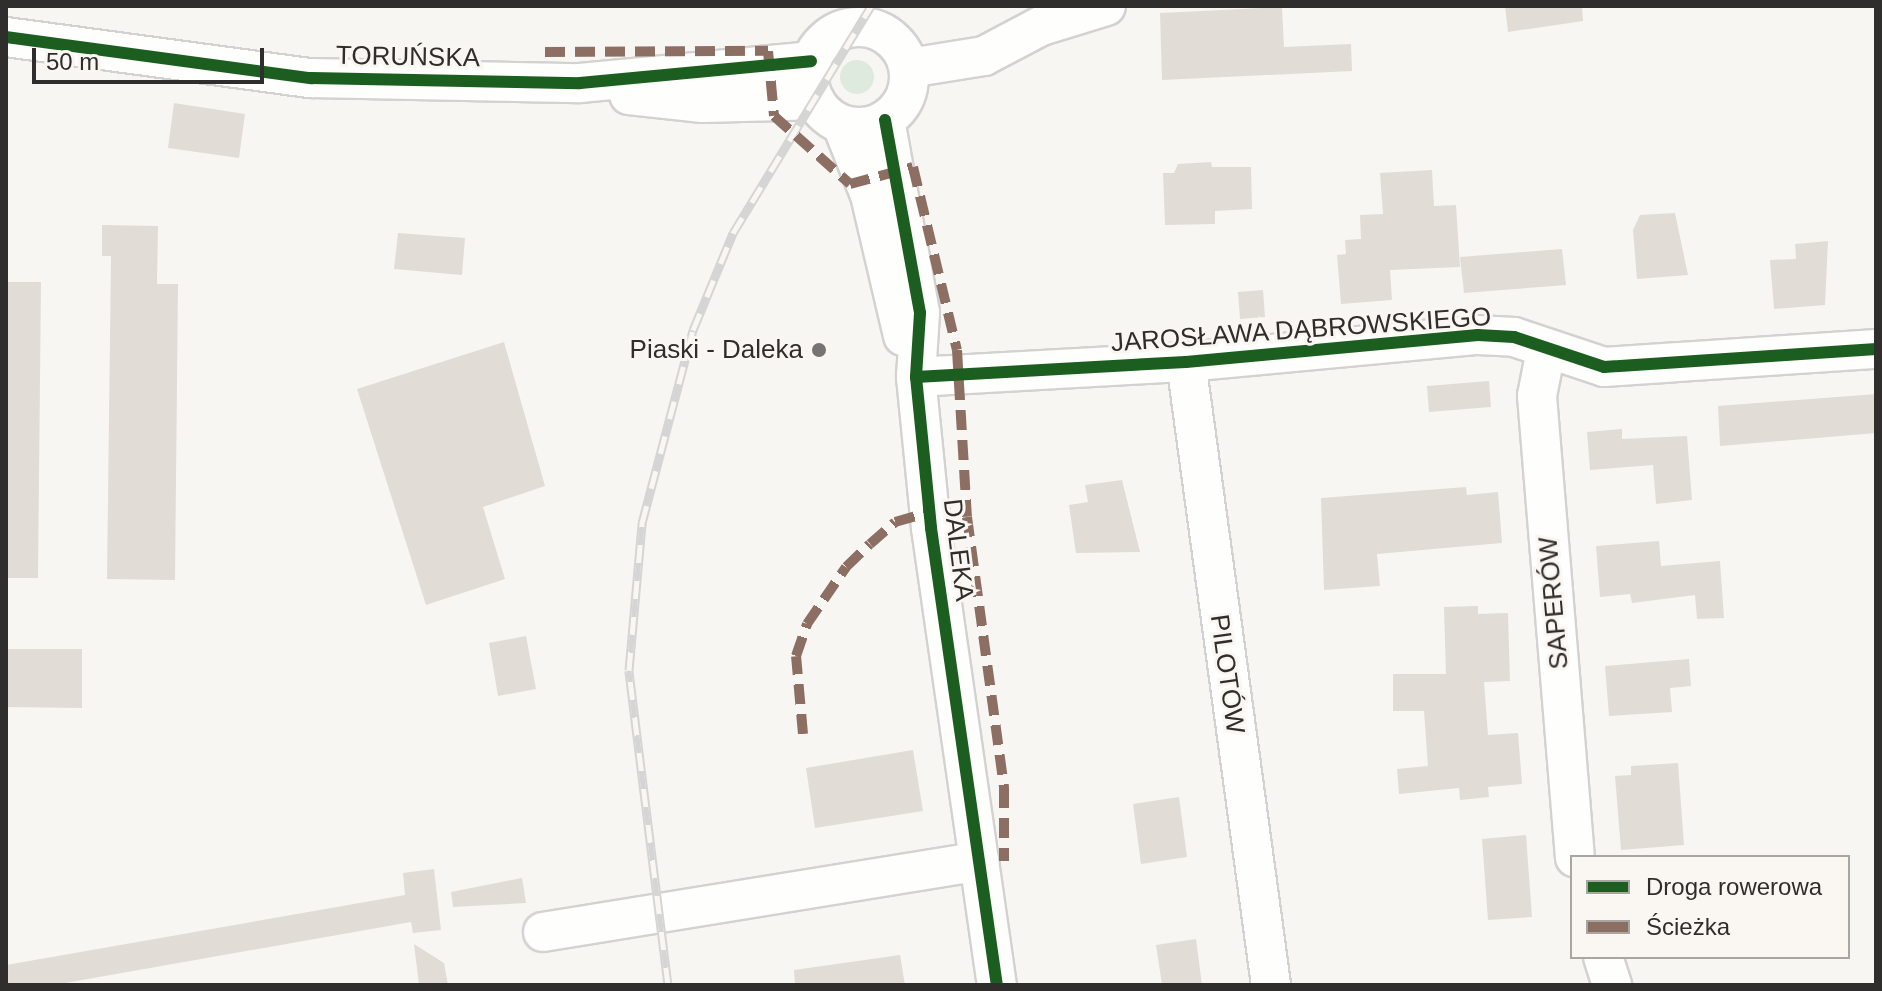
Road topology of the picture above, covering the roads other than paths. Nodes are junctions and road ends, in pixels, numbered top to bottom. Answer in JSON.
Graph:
{"nodes":[{"id":1,"x":1106,"y":6,"type":"edge"},
{"id":2,"x":840,"y":19,"type":"edge"},
{"id":3,"x":881,"y":19,"type":"edge"},
{"id":4,"x":6,"y":37,"type":"edge"},
{"id":5,"x":811,"y":61,"type":"junction"},
{"id":6,"x":909,"y":68,"type":"junction"},
{"id":7,"x":580,"y":83,"type":"junction"},
{"id":8,"x":828,"y":112,"type":"junction"},
{"id":9,"x":885,"y":120,"type":"junction"},
{"id":10,"x":1876,"y":349,"type":"edge"},
{"id":11,"x":1546,"y":350,"type":"junction"},
{"id":12,"x":1186,"y":362,"type":"junction"},
{"id":13,"x":916,"y":377,"type":"junction"},
{"id":14,"x":1575,"y":855,"type":"edge"},
{"id":15,"x":979,"y":861,"type":"junction"},
{"id":16,"x":543,"y":932,"type":"dead end"},
{"id":17,"x":1604,"y":959,"type":"edge"},
{"id":18,"x":997,"y":985,"type":"edge"},
{"id":19,"x":1271,"y":985,"type":"edge"},
{"id":20,"x":1612,"y":985,"type":"edge"}],
"edges":[{"from":1,"to":6,"type":"street"},
{"from":2,"to":3,"type":"street"},
{"from":2,"to":5,"type":"street"},
{"from":3,"to":6,"type":"street"},
{"from":4,"to":7,"type":"street","name":"TORUŃSKA"},
{"from":5,"to":7,"type":"street","name":"TORUŃSKA"},
{"from":5,"to":8,"type":"street"},
{"from":6,"to":9,"type":"street"},
{"from":7,"to":8,"type":"street","name":"TORUŃSKA"},
{"from":8,"to":9,"type":"street"},
{"from":8,"to":13,"type":"street","name":"DALEKA"},
{"from":9,"to":13,"type":"street","name":"DALEKA"},
{"from":10,"to":11,"type":"street","name":"JAROSŁAWA DĄBROWSKIEGO"},
{"from":11,"to":12,"type":"street","name":"JAROSŁAWA DĄBROWSKIEGO"},
{"from":11,"to":14,"type":"street","name":"SAPERÓW"},
{"from":12,"to":13,"type":"street","name":"JAROSŁAWA DĄBROWSKIEGO"},
{"from":12,"to":19,"type":"street","name":"PILOTÓW"},
{"from":13,"to":15,"type":"street","name":"DALEKA"},
{"from":15,"to":16,"type":"street"},
{"from":15,"to":18,"type":"street","name":"DALEKA"},
{"from":17,"to":20,"type":"street"}]}
